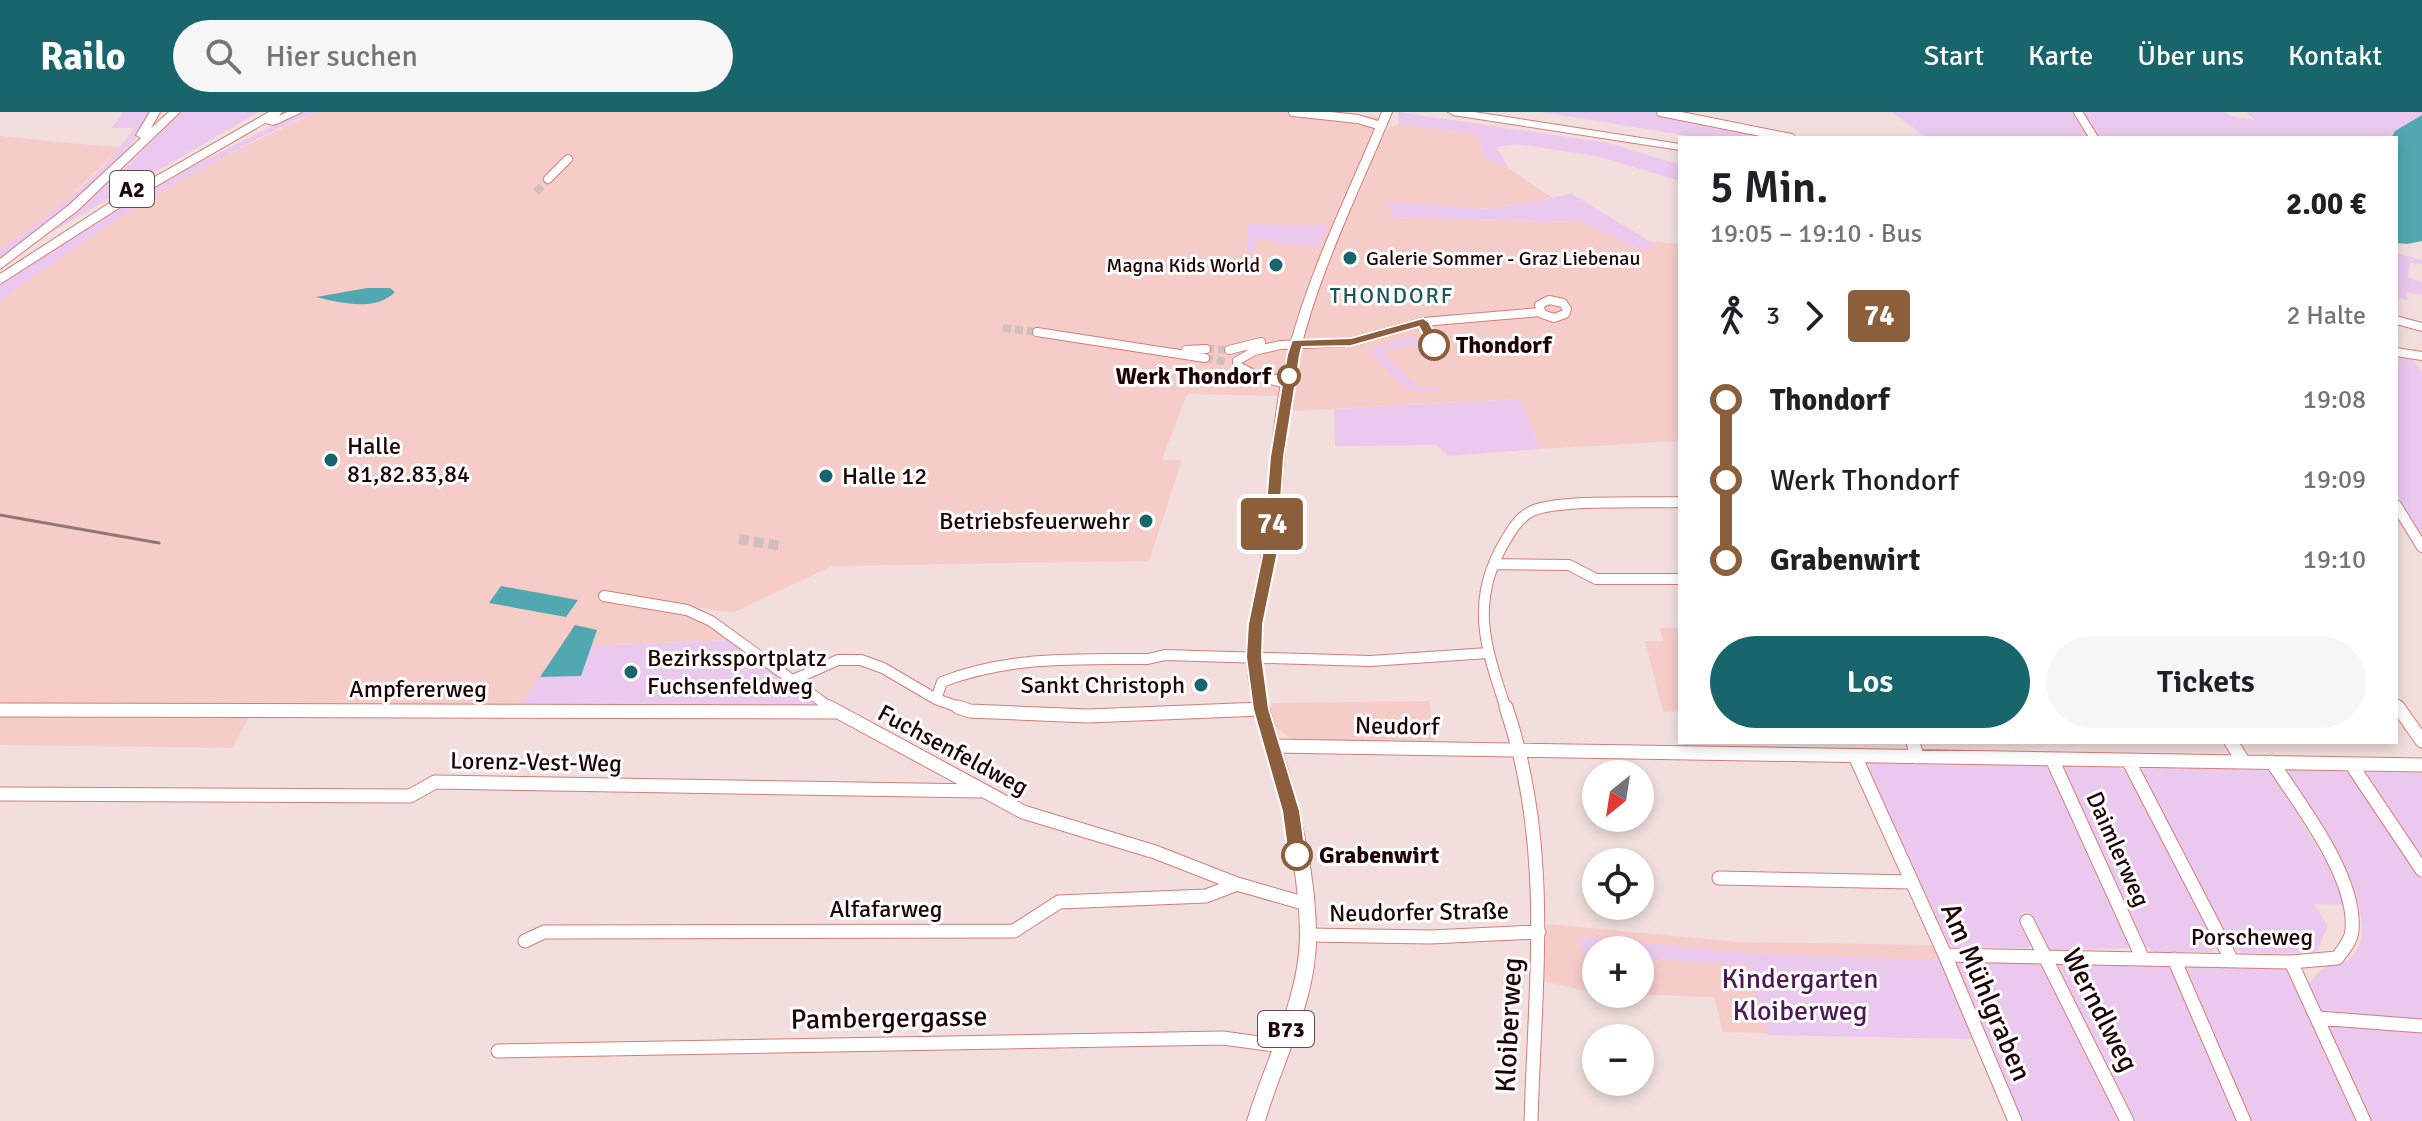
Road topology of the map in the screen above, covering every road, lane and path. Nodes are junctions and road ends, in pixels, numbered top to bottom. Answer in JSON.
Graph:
{"nodes":[{"id":1,"x":155,"y":112,"type":"edge"},
{"id":2,"x":175,"y":112,"type":"edge"},
{"id":3,"x":267,"y":112,"type":"edge"},
{"id":4,"x":277,"y":112,"type":"edge"},
{"id":5,"x":297,"y":112,"type":"edge"},
{"id":6,"x":1293,"y":112,"type":"edge"},
{"id":7,"x":1387,"y":112,"type":"edge"},
{"id":8,"x":1453,"y":112,"type":"edge"},
{"id":9,"x":1500,"y":112,"type":"edge"},
{"id":10,"x":1661,"y":112,"type":"edge"},
{"id":11,"x":2078,"y":112,"type":"edge"},
{"id":12,"x":1381,"y":126,"type":"junction"},
{"id":13,"x":1781,"y":136,"type":"edge"},
{"id":14,"x":2093,"y":136,"type":"edge"},
{"id":15,"x":1678,"y":140,"type":"edge"},
{"id":16,"x":1678,"y":147,"type":"edge"},
{"id":17,"x":568,"y":159,"type":"dead end"},
{"id":18,"x":189,"y":162,"type":"junction"},
{"id":19,"x":111,"y":174,"type":"junction"},
{"id":20,"x":548,"y":179,"type":"tunnel mouth"},
{"id":21,"x":0,"y":265,"type":"edge"},
{"id":22,"x":0,"y":272,"type":"edge"},
{"id":23,"x":0,"y":280,"type":"edge"},
{"id":24,"x":1540,"y":312,"type":"dead end"},
{"id":25,"x":2398,"y":312,"type":"edge"},
{"id":26,"x":2422,"y":318,"type":"edge"},
{"id":27,"x":2398,"y":321,"type":"edge"},
{"id":28,"x":2422,"y":327,"type":"edge"},
{"id":29,"x":1037,"y":332,"type":"tunnel mouth"},
{"id":30,"x":1296,"y":343,"type":"junction"},
{"id":31,"x":1229,"y":350,"type":"tunnel mouth"},
{"id":32,"x":2398,"y":352,"type":"edge"},
{"id":33,"x":1206,"y":353,"type":"tunnel mouth"},
{"id":34,"x":2418,"y":355,"type":"edge"},
{"id":35,"x":2422,"y":367,"type":"edge"},
{"id":36,"x":1288,"y":383,"type":"junction"},
{"id":37,"x":1678,"y":502,"type":"edge"},
{"id":38,"x":2398,"y":508,"type":"edge"},
{"id":39,"x":2422,"y":547,"type":"edge"},
{"id":40,"x":1494,"y":564,"type":"junction"},
{"id":41,"x":1678,"y":579,"type":"edge"},
{"id":42,"x":604,"y":596,"type":"dead end"},
{"id":43,"x":1488,"y":653,"type":"junction"},
{"id":44,"x":1254,"y":657,"type":"junction"},
{"id":45,"x":795,"y":679,"type":"junction"},
{"id":46,"x":942,"y":682,"type":"junction"},
{"id":47,"x":910,"y":684,"type":"junction"},
{"id":48,"x":936,"y":699,"type":"junction"},
{"id":49,"x":1261,"y":709,"type":"junction"},
{"id":50,"x":0,"y":710,"type":"edge"},
{"id":51,"x":2398,"y":710,"type":"edge"},
{"id":52,"x":836,"y":712,"type":"junction"},
{"id":53,"x":2422,"y":741,"type":"edge"},
{"id":54,"x":1914,"y":744,"type":"edge"},
{"id":55,"x":2232,"y":744,"type":"edge"},
{"id":56,"x":1274,"y":746,"type":"junction"},
{"id":57,"x":1519,"y":750,"type":"junction"},
{"id":58,"x":1855,"y":756,"type":"junction"},
{"id":59,"x":1917,"y":757,"type":"junction"},
{"id":60,"x":2052,"y":759,"type":"junction"},
{"id":61,"x":2128,"y":760,"type":"junction"},
{"id":62,"x":2243,"y":761,"type":"junction"},
{"id":63,"x":2272,"y":762,"type":"junction"},
{"id":64,"x":2351,"y":764,"type":"junction"},
{"id":65,"x":2422,"y":765,"type":"edge"},
{"id":66,"x":979,"y":791,"type":"junction"},
{"id":67,"x":0,"y":794,"type":"edge"},
{"id":68,"x":2422,"y":870,"type":"edge"},
{"id":69,"x":1719,"y":878,"type":"dead end"},
{"id":70,"x":1912,"y":882,"type":"junction"},
{"id":71,"x":1237,"y":884,"type":"junction"},
{"id":72,"x":1303,"y":903,"type":"junction"},
{"id":73,"x":2027,"y":921,"type":"dead end"},
{"id":74,"x":1539,"y":932,"type":"junction"},
{"id":75,"x":1308,"y":935,"type":"junction"},
{"id":76,"x":525,"y":941,"type":"dead end"},
{"id":77,"x":1945,"y":955,"type":"junction"},
{"id":78,"x":2043,"y":955,"type":"junction"},
{"id":79,"x":2142,"y":957,"type":"junction"},
{"id":80,"x":2174,"y":959,"type":"junction"},
{"id":81,"x":2231,"y":959,"type":"junction"},
{"id":82,"x":2291,"y":962,"type":"junction"},
{"id":83,"x":2318,"y":1018,"type":"junction"},
{"id":84,"x":2422,"y":1026,"type":"edge"},
{"id":85,"x":1281,"y":1046,"type":"junction"},
{"id":86,"x":498,"y":1051,"type":"dead end"},
{"id":87,"x":1256,"y":1121,"type":"edge"},
{"id":88,"x":1531,"y":1121,"type":"edge"},
{"id":89,"x":2015,"y":1121,"type":"edge"},
{"id":90,"x":2127,"y":1121,"type":"edge"},
{"id":91,"x":2244,"y":1121,"type":"edge"},
{"id":92,"x":2364,"y":1121,"type":"edge"}],
"edges":[{"from":1,"to":19,"type":"highway"},
{"from":2,"to":19,"type":"highway"},
{"from":3,"to":22,"type":"highway","number":"A2"},
{"from":4,"to":18,"type":"highway","number":"A2"},
{"from":5,"to":18,"type":"highway"},
{"from":6,"to":12,"type":"street"},
{"from":7,"to":12,"type":"main road","number":"B73"},
{"from":8,"to":16,"type":"highway"},
{"from":9,"to":15,"type":"highway"},
{"from":10,"to":13,"type":"street"},
{"from":11,"to":14,"type":"street"},
{"from":12,"to":30,"type":"main road","number":"B73"},
{"from":17,"to":20,"type":"street"},
{"from":18,"to":23,"type":"highway","number":"A2"},
{"from":19,"to":21,"type":"highway"},
{"from":24,"to":30,"type":"street"},
{"from":25,"to":26,"type":"highway"},
{"from":27,"to":28,"type":"highway"},
{"from":29,"to":33,"type":"street"},
{"from":30,"to":31,"type":"street"},
{"from":30,"to":36,"type":"main road","number":"B73"},
{"from":30,"to":36,"type":"street"},
{"from":32,"to":34,"type":"street"},
{"from":34,"to":35,"type":"street"},
{"from":36,"to":44,"type":"main road","number":"B73"},
{"from":37,"to":40,"type":"street"},
{"from":38,"to":39,"type":"street"},
{"from":40,"to":41,"type":"street"},
{"from":40,"to":43,"type":"street"},
{"from":42,"to":45,"type":"street","name":"Fuchsenfeldweg"},
{"from":43,"to":44,"type":"street"},
{"from":43,"to":57,"type":"street","name":"Neudorfer Straße"},
{"from":44,"to":46,"type":"street"},
{"from":44,"to":49,"type":"main road","number":"B73"},
{"from":45,"to":47,"type":"street"},
{"from":45,"to":52,"type":"street","name":"Fuchsenfeldweg"},
{"from":46,"to":47,"type":"street"},
{"from":46,"to":48,"type":"street"},
{"from":47,"to":48,"type":"street"},
{"from":48,"to":49,"type":"street"},
{"from":49,"to":56,"type":"main road","number":"B73"},
{"from":50,"to":52,"type":"street","name":"Ampfererweg"},
{"from":51,"to":53,"type":"street"},
{"from":52,"to":66,"type":"street","name":"Fuchsenfeldweg"},
{"from":54,"to":59,"type":"street"},
{"from":55,"to":62,"type":"street"},
{"from":56,"to":57,"type":"street","name":"Neudorf"},
{"from":56,"to":72,"type":"main road","number":"B73"},
{"from":57,"to":58,"type":"street"},
{"from":57,"to":74,"type":"street","name":"Neudorfer Straße"},
{"from":58,"to":59,"type":"street"},
{"from":58,"to":70,"type":"street","name":"Am Mühlgraben"},
{"from":59,"to":60,"type":"street"},
{"from":60,"to":61,"type":"street"},
{"from":60,"to":79,"type":"street","name":"Daimlerweg"},
{"from":61,"to":62,"type":"street"},
{"from":61,"to":81,"type":"street"},
{"from":62,"to":63,"type":"street"},
{"from":63,"to":64,"type":"street"},
{"from":63,"to":82,"type":"street","name":"Porscheweg"},
{"from":64,"to":65,"type":"street"},
{"from":64,"to":68,"type":"street"},
{"from":66,"to":67,"type":"street","name":"Lorenz-Vest-Weg"},
{"from":66,"to":71,"type":"street","name":"Fuchsenfeldweg"},
{"from":69,"to":70,"type":"street"},
{"from":70,"to":77,"type":"street","name":"Am Mühlgraben"},
{"from":71,"to":72,"type":"street","name":"Fuchsenfeldweg"},
{"from":71,"to":76,"type":"street","name":"Alfafarweg"},
{"from":72,"to":75,"type":"main road","number":"B73"},
{"from":73,"to":78,"type":"street","name":"Werndlweg"},
{"from":74,"to":75,"type":"street","name":"Neudorfer Straße"},
{"from":74,"to":88,"type":"street","name":"Kloiberweg"},
{"from":75,"to":85,"type":"main road","number":"B73"},
{"from":77,"to":78,"type":"street","name":"Porscheweg"},
{"from":77,"to":89,"type":"street","name":"Am Mühlgraben"},
{"from":78,"to":79,"type":"street","name":"Porscheweg"},
{"from":78,"to":90,"type":"street","name":"Werndlweg"},
{"from":79,"to":80,"type":"street","name":"Porscheweg"},
{"from":80,"to":81,"type":"street","name":"Porscheweg"},
{"from":80,"to":91,"type":"street"},
{"from":81,"to":82,"type":"street","name":"Porscheweg"},
{"from":82,"to":83,"type":"street"},
{"from":83,"to":84,"type":"street"},
{"from":83,"to":92,"type":"street"},
{"from":85,"to":86,"type":"street","name":"Pambergergasse"},
{"from":85,"to":87,"type":"main road","number":"B73"}]}
